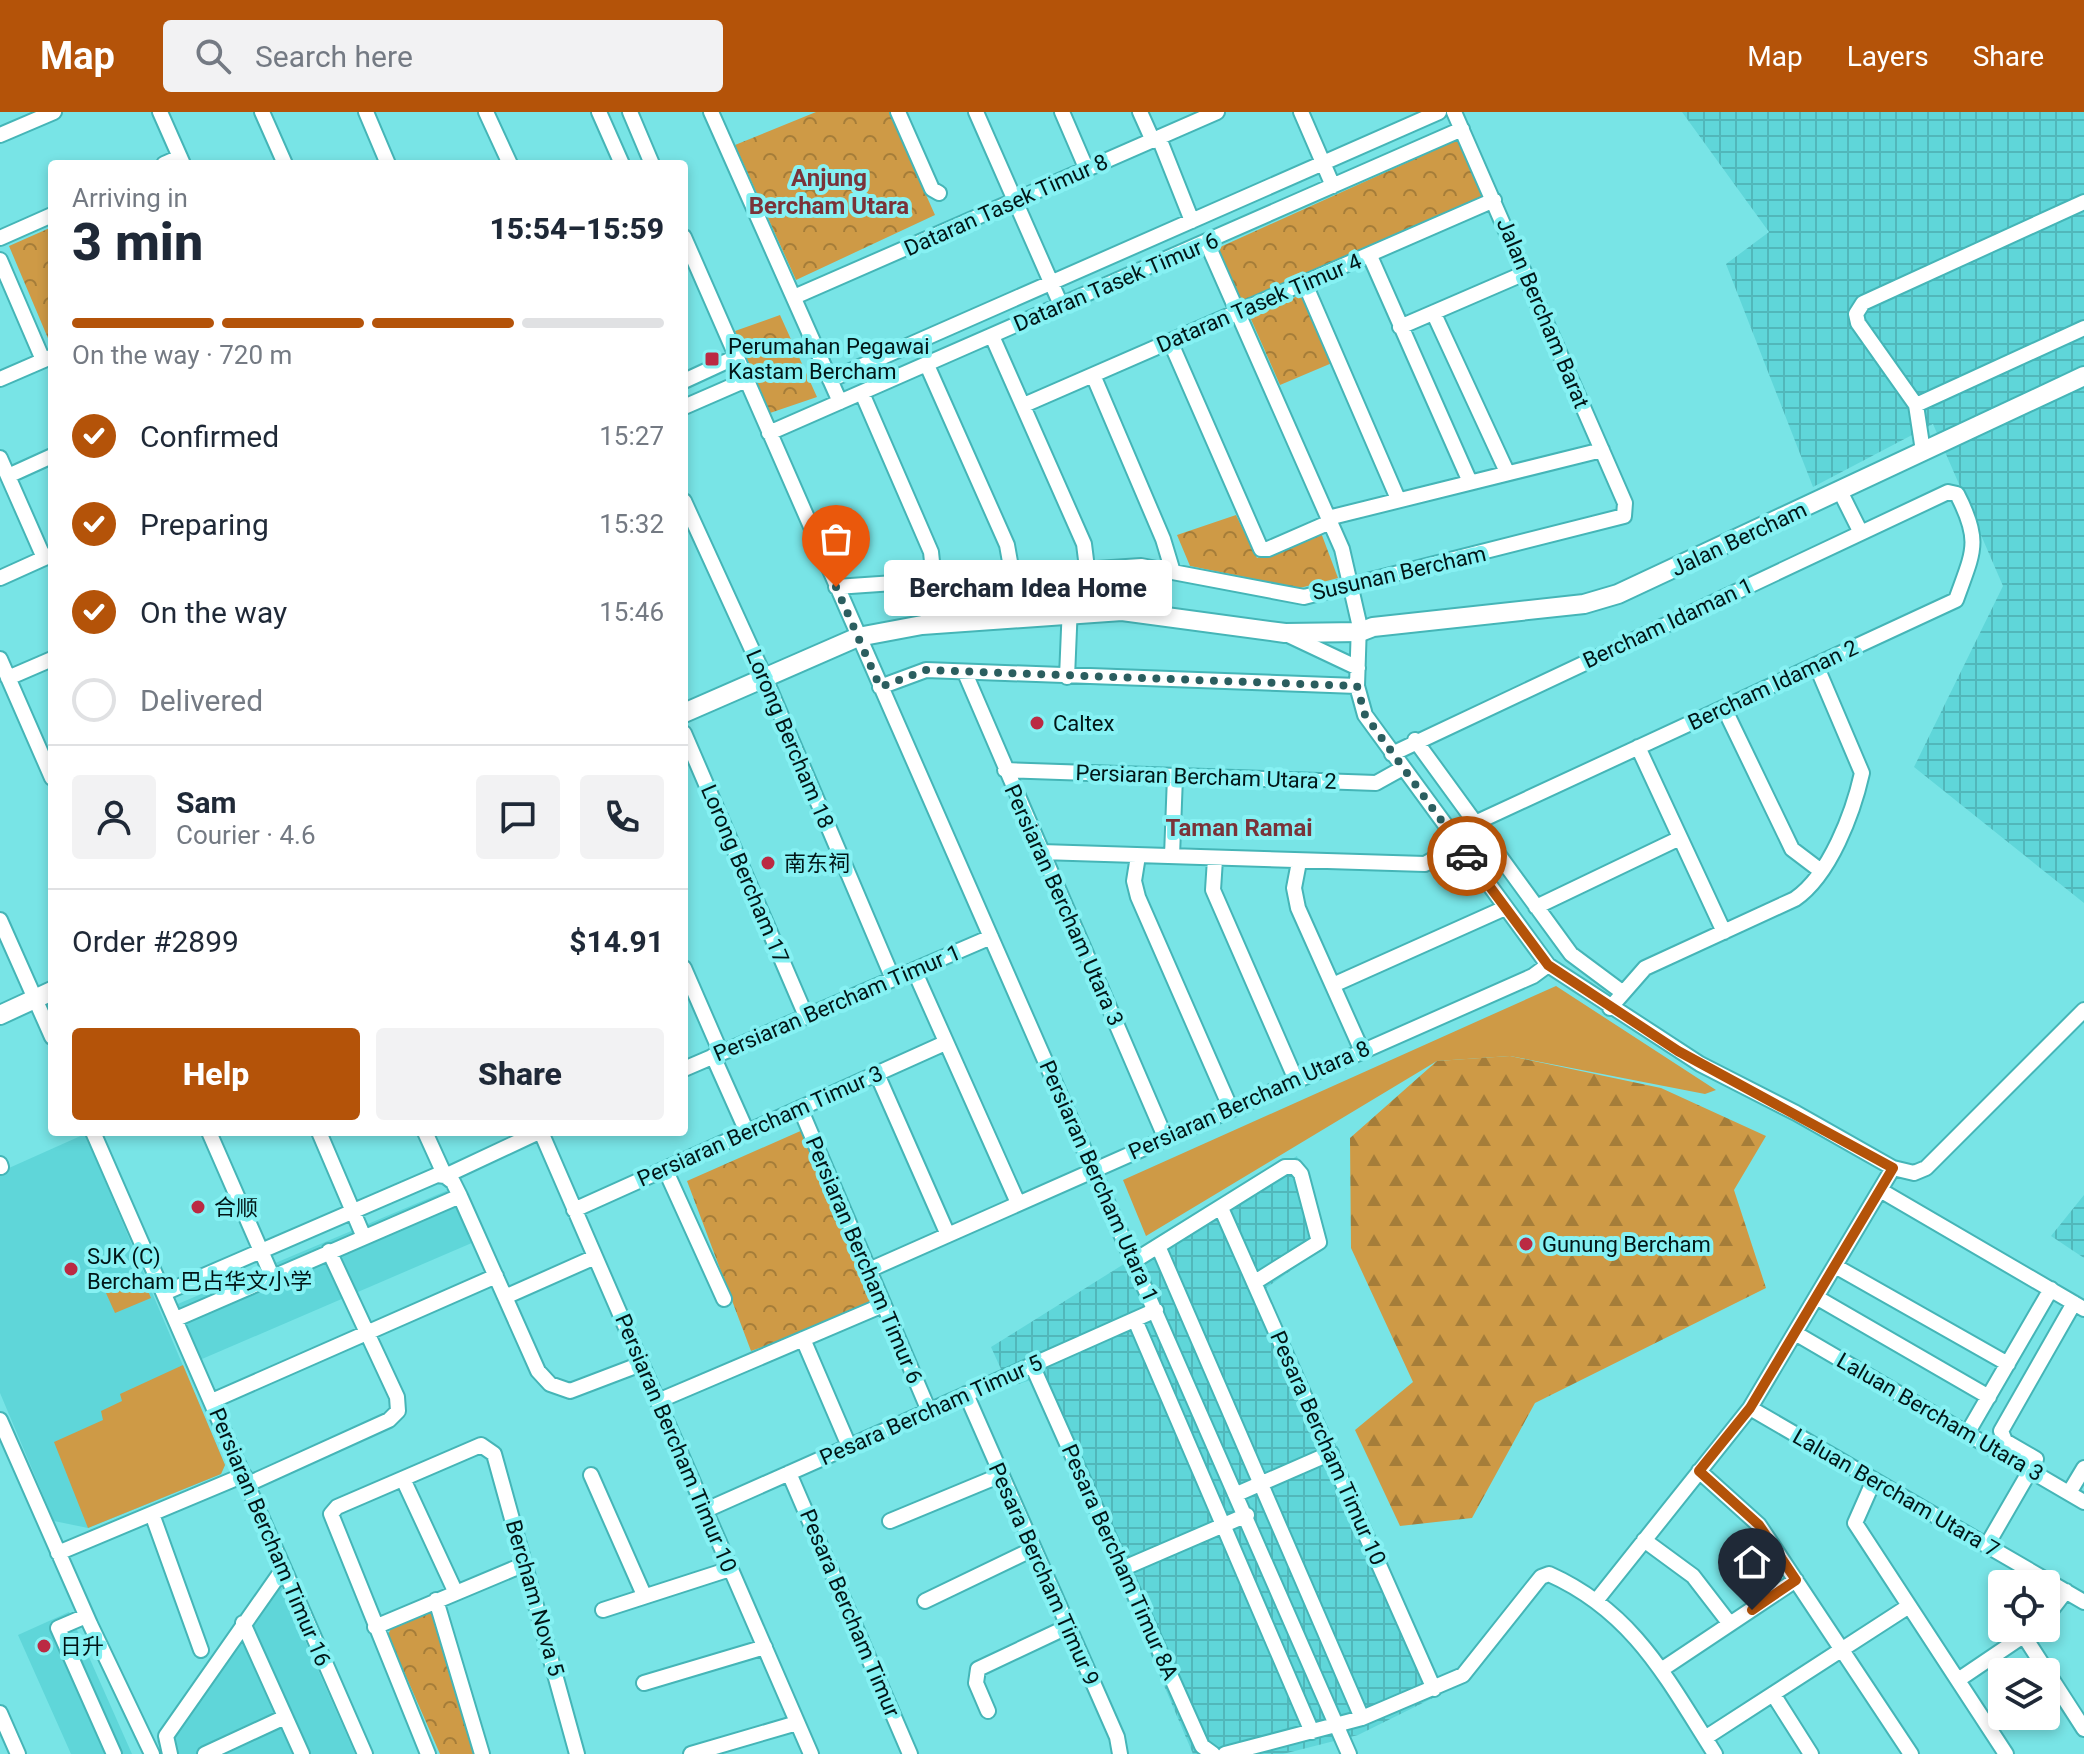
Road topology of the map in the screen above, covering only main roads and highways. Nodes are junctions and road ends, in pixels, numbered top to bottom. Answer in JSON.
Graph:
{"nodes":[{"id":1,"x":2084,"y":376,"type":"edge"},
{"id":2,"x":1070,"y":609,"type":"junction"},
{"id":3,"x":1364,"y":627,"type":"junction"},
{"id":4,"x":763,"y":674,"type":"junction"},
{"id":5,"x":688,"y":703,"type":"edge"},
{"id":6,"x":688,"y":711,"type":"edge"},
{"id":7,"x":40,"y":994,"type":"edge"},
{"id":8,"x":0,"y":1006,"type":"edge"},
{"id":9,"x":0,"y":1015,"type":"edge"}],
"edges":[{"from":1,"to":3,"type":"main road","name":"Jalan Bercham"},
{"from":2,"to":3,"type":"main road","name":"Jalan Bercham"},
{"from":2,"to":3,"type":"main road","name":"Jalan Bercham"},
{"from":2,"to":4,"type":"main road","name":"Jalan Bercham"},
{"from":4,"to":5,"type":"main road","name":"Jalan Bercham"},
{"from":4,"to":6,"type":"main road","name":"Jalan Bercham"},
{"from":7,"to":8,"type":"main road"},
{"from":7,"to":9,"type":"main road"}]}
